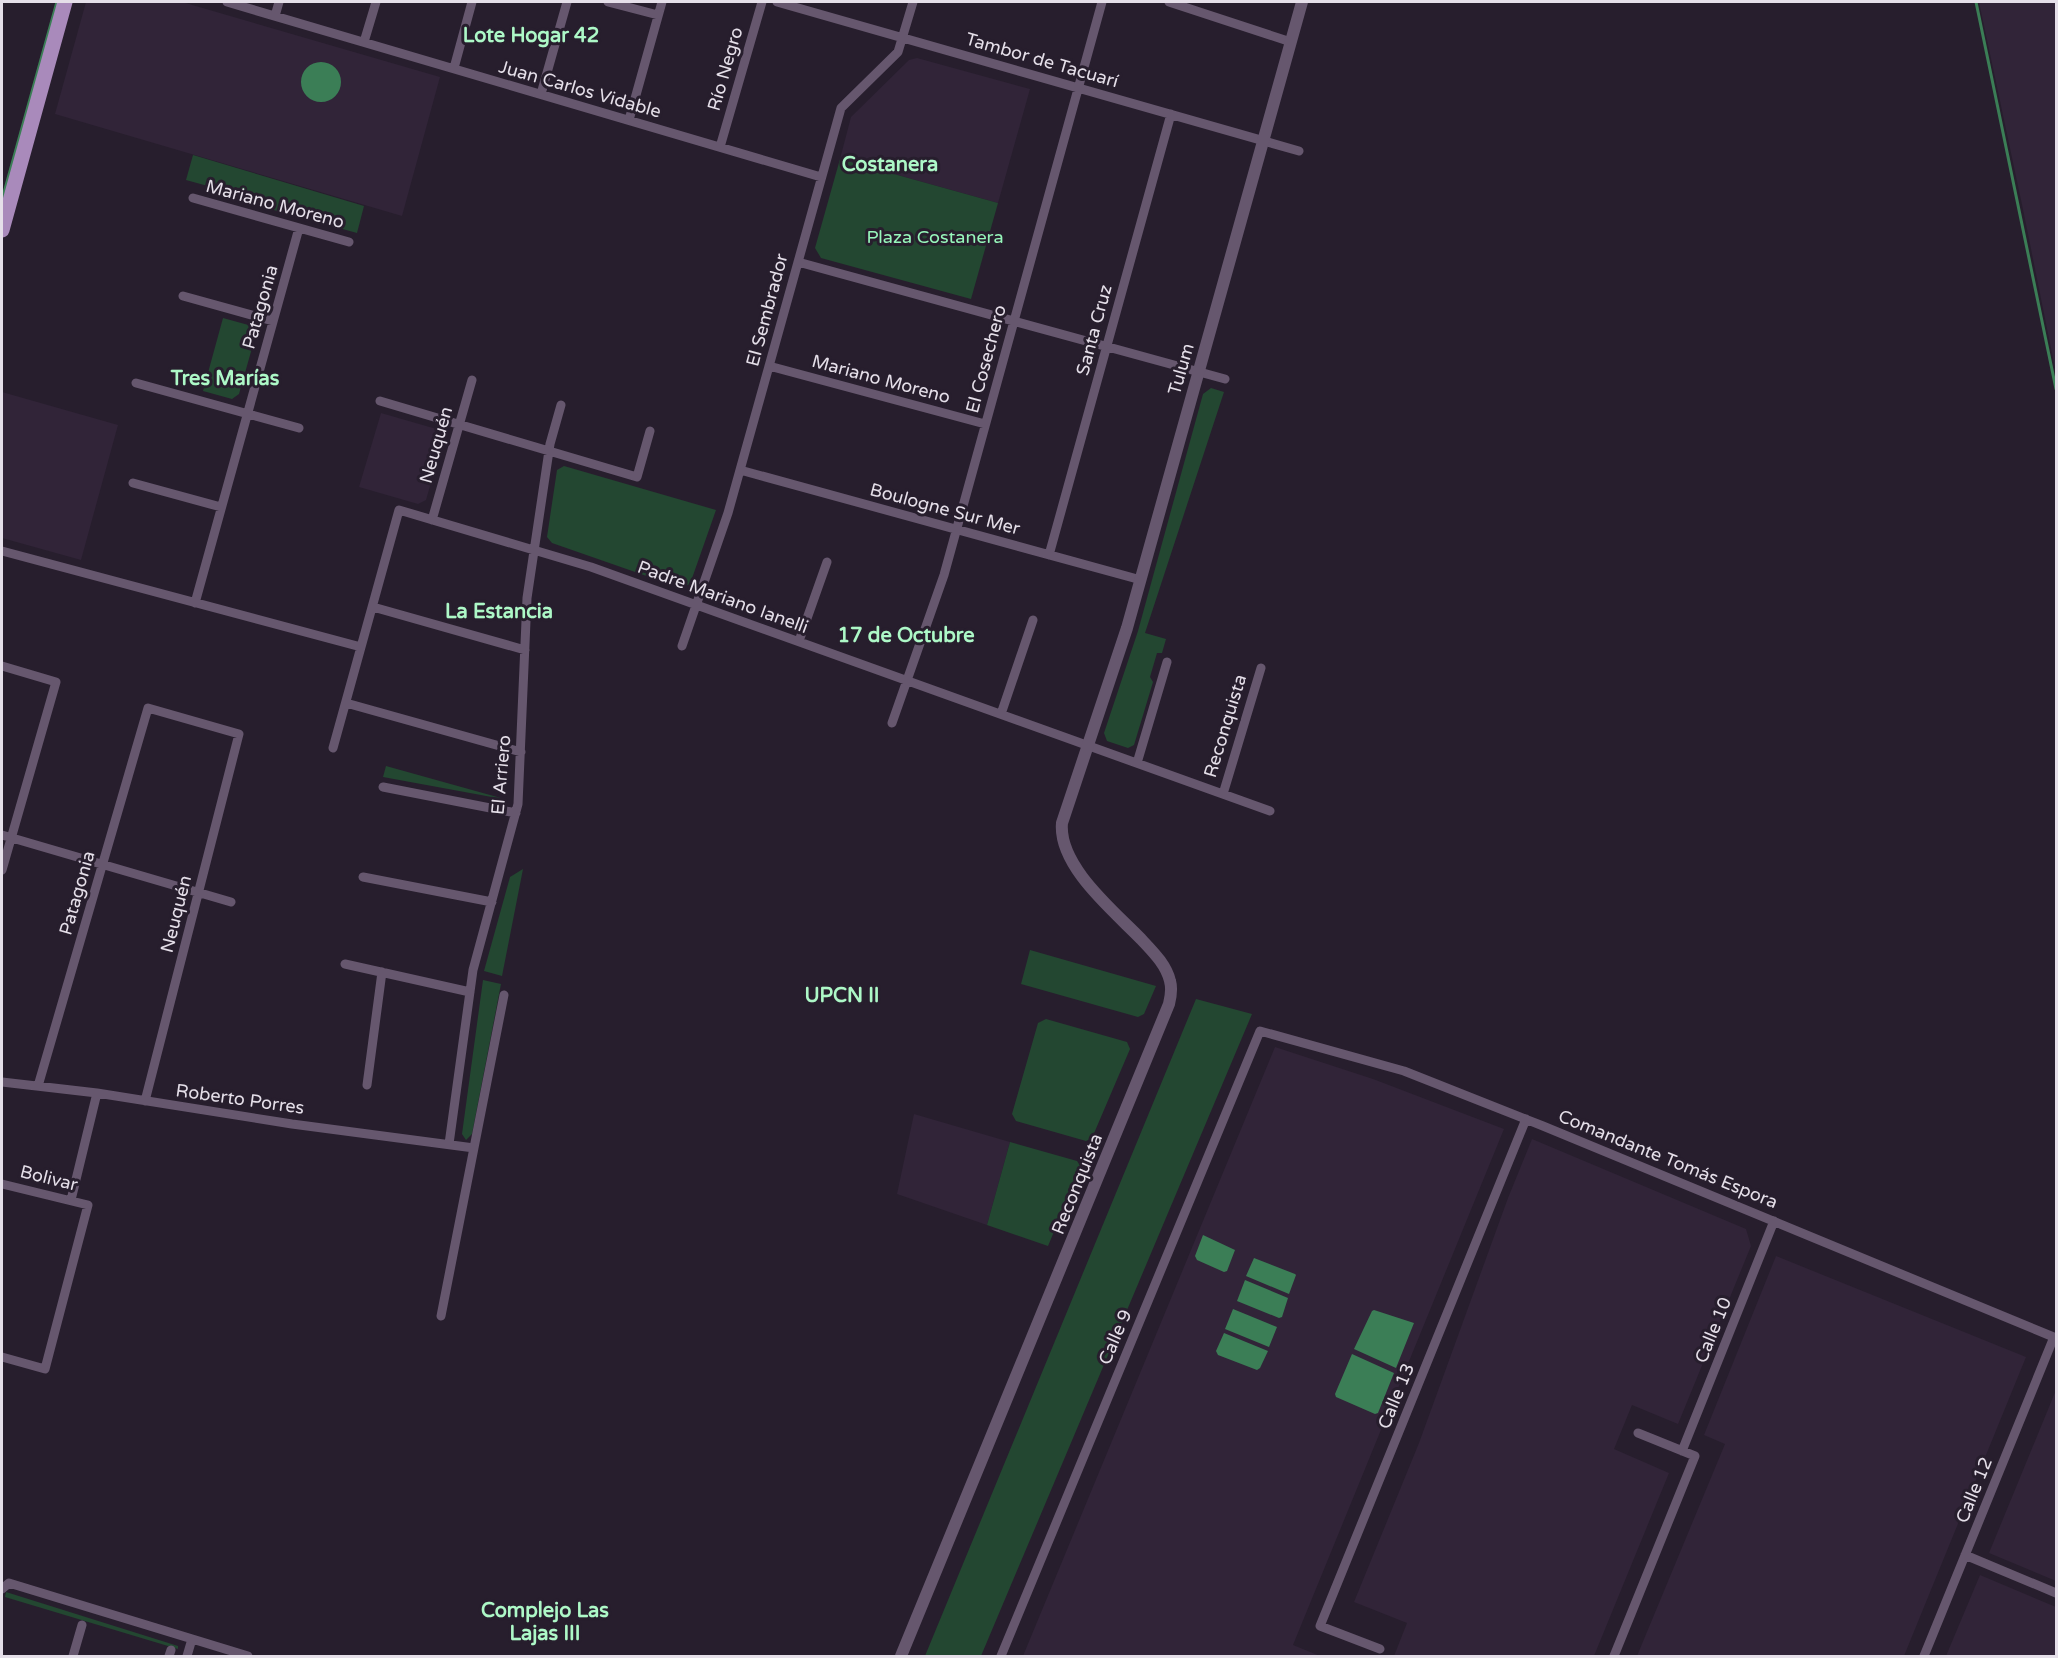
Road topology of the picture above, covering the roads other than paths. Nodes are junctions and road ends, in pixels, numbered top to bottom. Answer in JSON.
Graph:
{"nodes":[{"id":1,"x":65,"y":2,"type":"edge"},
{"id":2,"x":227,"y":2,"type":"edge"},
{"id":3,"x":279,"y":2,"type":"edge"},
{"id":4,"x":375,"y":2,"type":"edge"},
{"id":5,"x":472,"y":2,"type":"edge"},
{"id":6,"x":567,"y":2,"type":"edge"},
{"id":7,"x":608,"y":2,"type":"edge"},
{"id":8,"x":662,"y":2,"type":"edge"},
{"id":9,"x":762,"y":2,"type":"edge"},
{"id":10,"x":777,"y":2,"type":"edge"},
{"id":11,"x":913,"y":2,"type":"edge"},
{"id":12,"x":1102,"y":2,"type":"edge"},
{"id":13,"x":1169,"y":2,"type":"edge"},
{"id":14,"x":1302,"y":2,"type":"edge"},
{"id":15,"x":658,"y":15,"type":"junction"},
{"id":16,"x":275,"y":16,"type":"junction"},
{"id":17,"x":902,"y":37,"type":"junction"},
{"id":18,"x":364,"y":42,"type":"junction"},
{"id":19,"x":1291,"y":42,"type":"junction"},
{"id":20,"x":454,"y":69,"type":"junction"},
{"id":21,"x":1078,"y":88,"type":"junction"},
{"id":22,"x":541,"y":94,"type":"junction"},
{"id":23,"x":1171,"y":114,"type":"junction"},
{"id":24,"x":629,"y":120,"type":"junction"},
{"id":25,"x":1263,"y":140,"type":"junction"},
{"id":26,"x":720,"y":147,"type":"junction"},
{"id":27,"x":1299,"y":150,"type":"dead end"},
{"id":28,"x":821,"y":177,"type":"junction"},
{"id":29,"x":193,"y":198,"type":"dead end"},
{"id":30,"x":299,"y":228,"type":"junction"},
{"id":31,"x":2,"y":230,"type":"edge"},
{"id":32,"x":349,"y":242,"type":"dead end"},
{"id":33,"x":798,"y":262,"type":"junction"},
{"id":34,"x":183,"y":296,"type":"dead end"},
{"id":35,"x":273,"y":321,"type":"junction"},
{"id":36,"x":1014,"y":321,"type":"junction"},
{"id":37,"x":1107,"y":346,"type":"junction"},
{"id":38,"x":769,"y":366,"type":"junction"},
{"id":39,"x":1199,"y":372,"type":"junction"},
{"id":40,"x":1225,"y":379,"type":"dead end"},
{"id":41,"x":472,"y":380,"type":"dead end"},
{"id":42,"x":136,"y":383,"type":"dead end"},
{"id":43,"x":380,"y":401,"type":"dead end"},
{"id":44,"x":561,"y":405,"type":"dead end"},
{"id":45,"x":247,"y":414,"type":"junction"},
{"id":46,"x":986,"y":424,"type":"junction"},
{"id":47,"x":459,"y":425,"type":"junction"},
{"id":48,"x":299,"y":429,"type":"dead end"},
{"id":49,"x":650,"y":431,"type":"dead end"},
{"id":50,"x":549,"y":452,"type":"junction"},
{"id":51,"x":740,"y":470,"type":"junction"},
{"id":52,"x":133,"y":483,"type":"dead end"},
{"id":53,"x":221,"y":507,"type":"junction"},
{"id":54,"x":432,"y":520,"type":"junction"},
{"id":55,"x":957,"y":530,"type":"junction"},
{"id":56,"x":534,"y":550,"type":"junction"},
{"id":57,"x":2,"y":551,"type":"edge"},
{"id":58,"x":1049,"y":555,"type":"junction"},
{"id":59,"x":826,"y":562,"type":"dead end"},
{"id":60,"x":1141,"y":580,"type":"junction"},
{"id":61,"x":195,"y":603,"type":"junction"},
{"id":62,"x":696,"y":604,"type":"junction"},
{"id":63,"x":372,"y":607,"type":"junction"},
{"id":64,"x":1033,"y":620,"type":"dead end"},
{"id":65,"x":799,"y":641,"type":"junction"},
{"id":66,"x":682,"y":646,"type":"dead end"},
{"id":67,"x":361,"y":647,"type":"junction"},
{"id":68,"x":525,"y":650,"type":"junction"},
{"id":69,"x":1167,"y":662,"type":"dead end"},
{"id":70,"x":2,"y":666,"type":"edge"},
{"id":71,"x":1261,"y":668,"type":"dead end"},
{"id":72,"x":907,"y":680,"type":"junction"},
{"id":73,"x":346,"y":703,"type":"junction"},
{"id":74,"x":148,"y":708,"type":"joint"},
{"id":75,"x":1001,"y":714,"type":"junction"},
{"id":76,"x":892,"y":723,"type":"dead end"},
{"id":77,"x":1088,"y":745,"type":"junction"},
{"id":78,"x":333,"y":748,"type":"dead end"},
{"id":79,"x":521,"y":752,"type":"junction"},
{"id":80,"x":1137,"y":763,"type":"junction"},
{"id":81,"x":382,"y":787,"type":"dead end"},
{"id":82,"x":1223,"y":794,"type":"junction"},
{"id":83,"x":1270,"y":811,"type":"dead end"},
{"id":84,"x":516,"y":813,"type":"junction"},
{"id":85,"x":6,"y":836,"type":"edge"},
{"id":86,"x":102,"y":864,"type":"junction"},
{"id":87,"x":2,"y":870,"type":"edge"},
{"id":88,"x":363,"y":877,"type":"dead end"},
{"id":89,"x":198,"y":892,"type":"junction"},
{"id":90,"x":231,"y":902,"type":"dead end"},
{"id":91,"x":492,"y":902,"type":"junction"},
{"id":92,"x":345,"y":964,"type":"dead end"},
{"id":93,"x":382,"y":972,"type":"junction"},
{"id":94,"x":470,"y":992,"type":"junction"},
{"id":95,"x":504,"y":995,"type":"dead end"},
{"id":96,"x":1260,"y":1031,"type":"joint"},
{"id":97,"x":2,"y":1082,"type":"edge"},
{"id":98,"x":367,"y":1085,"type":"dead end"},
{"id":99,"x":38,"y":1086,"type":"junction"},
{"id":100,"x":97,"y":1093,"type":"junction"},
{"id":101,"x":145,"y":1101,"type":"junction"},
{"id":102,"x":1526,"y":1119,"type":"junction"},
{"id":103,"x":449,"y":1144,"type":"junction"},
{"id":104,"x":474,"y":1148,"type":"junction"},
{"id":105,"x":2,"y":1186,"type":"edge"},
{"id":106,"x":71,"y":1200,"type":"junction"},
{"id":107,"x":1774,"y":1221,"type":"junction"},
{"id":108,"x":441,"y":1316,"type":"dead end"},
{"id":109,"x":2055,"y":1337,"type":"edge"},
{"id":110,"x":2,"y":1357,"type":"edge"},
{"id":111,"x":1638,"y":1433,"type":"dead end"},
{"id":112,"x":1682,"y":1450,"type":"junction"},
{"id":113,"x":1965,"y":1555,"type":"junction"},
{"id":114,"x":2,"y":1589,"type":"edge"},
{"id":115,"x":2056,"y":1593,"type":"edge"},
{"id":116,"x":82,"y":1625,"type":"dead end"},
{"id":117,"x":192,"y":1639,"type":"junction"},
{"id":118,"x":1380,"y":1649,"type":"dead end"},
{"id":119,"x":73,"y":1656,"type":"edge"},
{"id":120,"x":187,"y":1656,"type":"edge"},
{"id":121,"x":248,"y":1656,"type":"edge"},
{"id":122,"x":901,"y":1656,"type":"edge"},
{"id":123,"x":1001,"y":1656,"type":"edge"},
{"id":124,"x":1614,"y":1656,"type":"edge"},
{"id":125,"x":1924,"y":1656,"type":"edge"}],
"edges":[{"from":1,"to":31,"type":"main road"},
{"from":2,"to":16,"type":"street","name":"Juan Carlos Vidable"},
{"from":3,"to":16,"type":"street"},
{"from":4,"to":18,"type":"street"},
{"from":5,"to":20,"type":"street"},
{"from":6,"to":22,"type":"street"},
{"from":7,"to":15,"type":"street"},
{"from":8,"to":15,"type":"street"},
{"from":9,"to":26,"type":"street","name":"Río Negro"},
{"from":10,"to":17,"type":"street","name":"Tambor de Tacuarí"},
{"from":11,"to":17,"type":"street","name":"El Sembrador"},
{"from":12,"to":21,"type":"street","name":"El Cosechero"},
{"from":13,"to":19,"type":"street"},
{"from":14,"to":19,"type":"street","name":"Tulum"},
{"from":15,"to":24,"type":"street"},
{"from":16,"to":18,"type":"street","name":"Juan Carlos Vidable"},
{"from":17,"to":21,"type":"street","name":"Tambor de Tacuarí"},
{"from":17,"to":28,"type":"street","name":"El Sembrador"},
{"from":18,"to":20,"type":"street","name":"Juan Carlos Vidable"},
{"from":19,"to":25,"type":"street","name":"Tulum"},
{"from":20,"to":22,"type":"street","name":"Juan Carlos Vidable"},
{"from":21,"to":23,"type":"street","name":"Tambor de Tacuarí"},
{"from":21,"to":36,"type":"street","name":"El Cosechero"},
{"from":22,"to":24,"type":"street","name":"Juan Carlos Vidable"},
{"from":23,"to":25,"type":"street","name":"Tambor de Tacuarí"},
{"from":23,"to":37,"type":"street","name":"Santa Cruz"},
{"from":24,"to":26,"type":"street","name":"Juan Carlos Vidable"},
{"from":25,"to":27,"type":"street","name":"Tambor de Tacuarí"},
{"from":25,"to":39,"type":"street","name":"Tulum"},
{"from":26,"to":28,"type":"street","name":"Juan Carlos Vidable"},
{"from":28,"to":33,"type":"street","name":"El Sembrador"},
{"from":29,"to":30,"type":"street","name":"Mariano Moreno"},
{"from":30,"to":32,"type":"street","name":"Mariano Moreno"},
{"from":30,"to":35,"type":"street","name":"Patagonia"},
{"from":33,"to":36,"type":"street"},
{"from":33,"to":38,"type":"street","name":"El Sembrador"},
{"from":34,"to":35,"type":"street"},
{"from":35,"to":45,"type":"street","name":"Patagonia"},
{"from":36,"to":37,"type":"street"},
{"from":36,"to":46,"type":"street","name":"El Cosechero"},
{"from":37,"to":39,"type":"street"},
{"from":37,"to":58,"type":"street","name":"Santa Cruz"},
{"from":38,"to":46,"type":"street","name":"Mariano Moreno"},
{"from":38,"to":51,"type":"street","name":"El Sembrador"},
{"from":39,"to":40,"type":"street"},
{"from":39,"to":60,"type":"street","name":"Tulum"},
{"from":41,"to":47,"type":"street","name":"Neuquén"},
{"from":42,"to":45,"type":"street"},
{"from":43,"to":47,"type":"street"},
{"from":44,"to":50,"type":"street","name":"El Arriero"},
{"from":45,"to":48,"type":"street"},
{"from":45,"to":53,"type":"street","name":"Patagonia"},
{"from":46,"to":55,"type":"street","name":"El Cosechero"},
{"from":47,"to":50,"type":"street"},
{"from":47,"to":54,"type":"street","name":"Neuquén"},
{"from":49,"to":50,"type":"street"},
{"from":50,"to":56,"type":"street","name":"El Arriero"},
{"from":51,"to":55,"type":"street","name":"Boulogne Sur Mer"},
{"from":51,"to":62,"type":"street","name":"El Sembrador"},
{"from":52,"to":53,"type":"street"},
{"from":53,"to":61,"type":"street","name":"Patagonia"},
{"from":54,"to":56,"type":"street","name":"Padre Mariano Ianelli"},
{"from":54,"to":63,"type":"street","name":"Padre Mariano Ianelli"},
{"from":55,"to":58,"type":"street","name":"Boulogne Sur Mer"},
{"from":55,"to":72,"type":"street","name":"El Cosechero"},
{"from":56,"to":62,"type":"street","name":"Padre Mariano Ianelli"},
{"from":56,"to":68,"type":"street","name":"El Arriero"},
{"from":57,"to":61,"type":"street"},
{"from":58,"to":60,"type":"street","name":"Boulogne Sur Mer"},
{"from":59,"to":65,"type":"street"},
{"from":60,"to":77,"type":"street","name":"Tulum"},
{"from":61,"to":67,"type":"street"},
{"from":62,"to":65,"type":"street","name":"Padre Mariano Ianelli"},
{"from":62,"to":66,"type":"street","name":"El Sembrador"},
{"from":63,"to":67,"type":"street"},
{"from":63,"to":68,"type":"street"},
{"from":64,"to":75,"type":"street"},
{"from":65,"to":72,"type":"street","name":"Padre Mariano Ianelli"},
{"from":67,"to":73,"type":"street"},
{"from":68,"to":79,"type":"street","name":"El Arriero"},
{"from":69,"to":80,"type":"street"},
{"from":70,"to":85,"type":"street"},
{"from":71,"to":82,"type":"street","name":"Reconquista"},
{"from":72,"to":75,"type":"street","name":"Padre Mariano Ianelli"},
{"from":72,"to":76,"type":"street","name":"El Cosechero"},
{"from":73,"to":78,"type":"street"},
{"from":73,"to":79,"type":"street"},
{"from":74,"to":86,"type":"street","name":"Patagonia"},
{"from":74,"to":89,"type":"street","name":"Neuquén"},
{"from":75,"to":77,"type":"street","name":"Padre Mariano Ianelli"},
{"from":77,"to":80,"type":"street","name":"Padre Mariano Ianelli"},
{"from":77,"to":122,"type":"street","name":"Reconquista"},
{"from":79,"to":84,"type":"street","name":"El Arriero"},
{"from":80,"to":82,"type":"street","name":"Padre Mariano Ianelli"},
{"from":81,"to":84,"type":"street"},
{"from":82,"to":83,"type":"street","name":"Padre Mariano Ianelli"},
{"from":84,"to":91,"type":"street","name":"El Arriero"},
{"from":85,"to":86,"type":"street"},
{"from":85,"to":87,"type":"street"},
{"from":86,"to":89,"type":"street"},
{"from":86,"to":99,"type":"street","name":"Patagonia"},
{"from":88,"to":91,"type":"street"},
{"from":89,"to":90,"type":"street"},
{"from":89,"to":101,"type":"street","name":"Neuquén"},
{"from":91,"to":94,"type":"street","name":"El Arriero"},
{"from":92,"to":93,"type":"street"},
{"from":93,"to":94,"type":"street"},
{"from":93,"to":98,"type":"street"},
{"from":94,"to":103,"type":"street","name":"El Arriero"},
{"from":95,"to":104,"type":"street"},
{"from":96,"to":102,"type":"street","name":"Comandante Tomás Espora"},
{"from":96,"to":123,"type":"street","name":"Calle 9"},
{"from":97,"to":99,"type":"street","name":"Roberto Porres"},
{"from":99,"to":100,"type":"street","name":"Roberto Porres"},
{"from":100,"to":101,"type":"street","name":"Roberto Porres"},
{"from":100,"to":106,"type":"street"},
{"from":101,"to":103,"type":"street","name":"Roberto Porres"},
{"from":102,"to":107,"type":"street","name":"Comandante Tomás Espora"},
{"from":102,"to":118,"type":"street","name":"Calle 13"},
{"from":103,"to":104,"type":"street","name":"Roberto Porres"},
{"from":104,"to":108,"type":"street"},
{"from":105,"to":106,"type":"street","name":"Bolivar"},
{"from":106,"to":110,"type":"street","name":"Bolivar"},
{"from":107,"to":109,"type":"street","name":"Comandante Tomás Espora"},
{"from":107,"to":112,"type":"street","name":"Calle 10"},
{"from":109,"to":113,"type":"street","name":"Calle 12"},
{"from":111,"to":112,"type":"street"},
{"from":112,"to":124,"type":"street"},
{"from":113,"to":115,"type":"street"},
{"from":113,"to":125,"type":"street","name":"Calle 12"},
{"from":114,"to":117,"type":"street"},
{"from":116,"to":119,"type":"street"},
{"from":117,"to":120,"type":"street"},
{"from":117,"to":121,"type":"street"}]}
